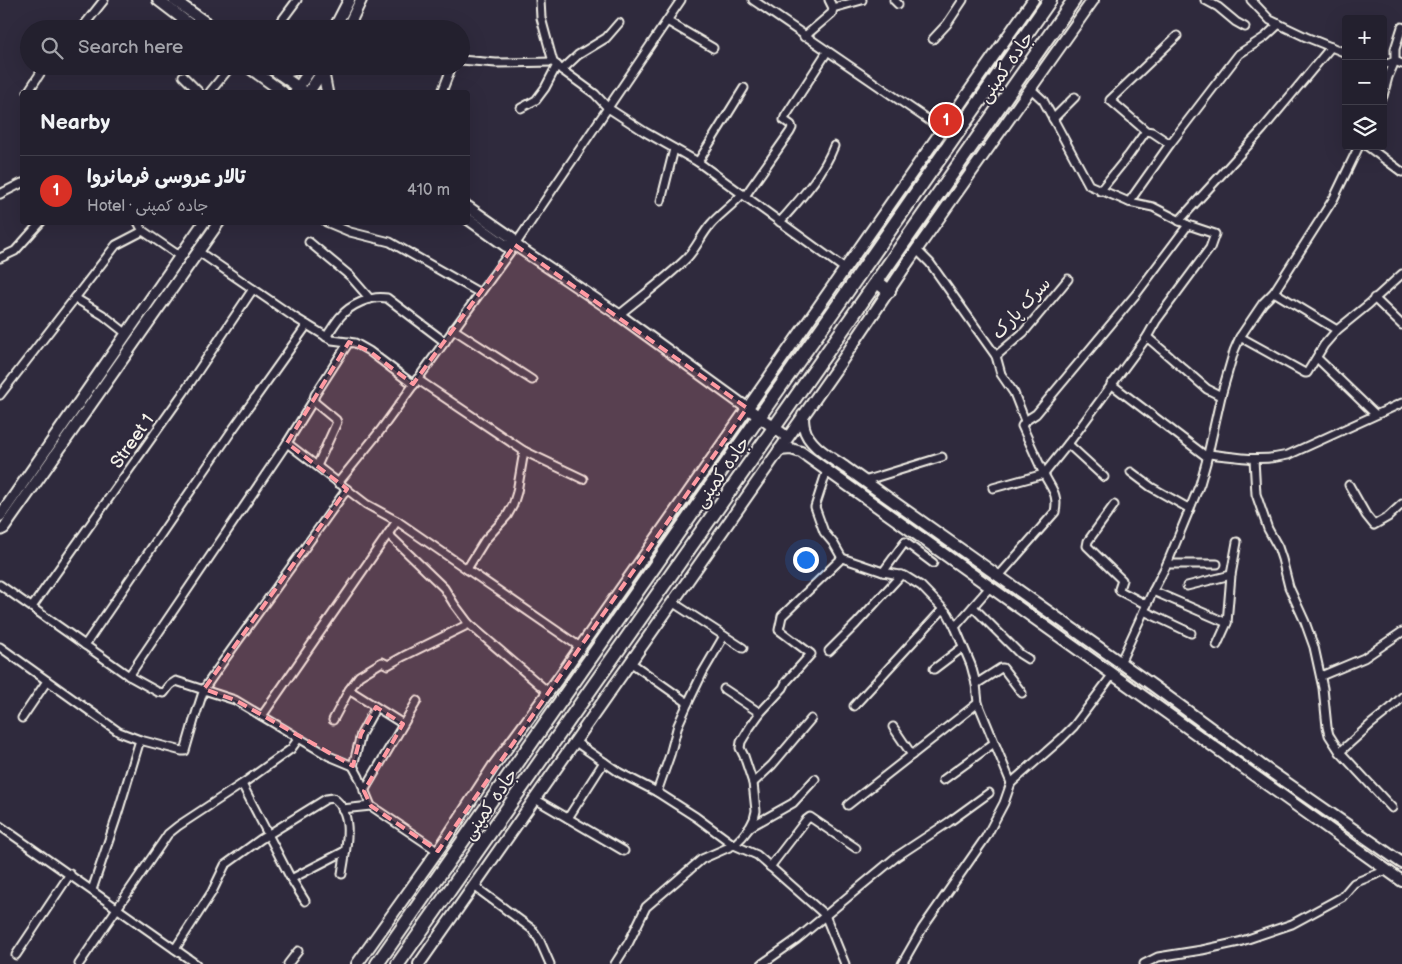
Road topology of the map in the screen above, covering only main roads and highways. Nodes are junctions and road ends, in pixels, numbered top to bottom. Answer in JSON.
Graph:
{"nodes":[{"id":1,"x":1050,"y":0,"type":"edge"},
{"id":2,"x":1074,"y":0,"type":"edge"},
{"id":3,"x":877,"y":282,"type":"junction"},
{"id":4,"x":889,"y":291,"type":"road end"},
{"id":5,"x":377,"y":964,"type":"edge"},
{"id":6,"x":398,"y":964,"type":"edge"}],
"edges":[{"from":1,"to":5,"type":"highway","name":"جاده کمپنی"},
{"from":2,"to":3,"type":"highway","name":"جاده کمپنی"},
{"from":3,"to":4,"type":"highway"},
{"from":3,"to":6,"type":"highway","name":"جاده کمپنی"}]}
